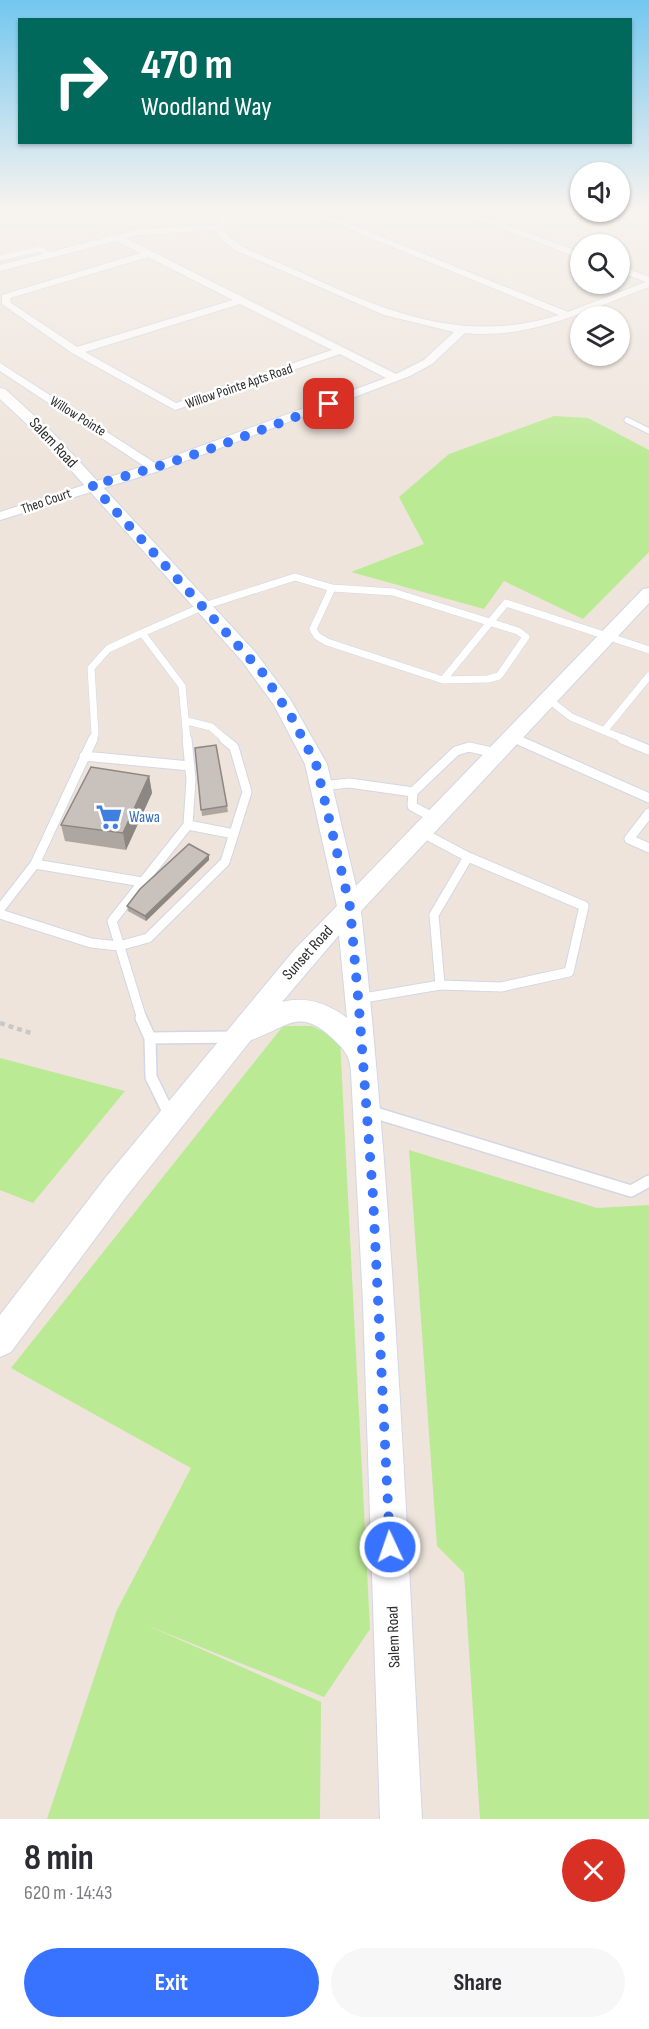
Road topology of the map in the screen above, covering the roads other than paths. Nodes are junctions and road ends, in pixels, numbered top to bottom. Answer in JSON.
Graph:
{"nodes":[{"id":1,"x":22,"y":292,"type":"edge"},
{"id":2,"x":225,"y":292,"type":"edge"},
{"id":3,"x":336,"y":292,"type":"edge"},
{"id":4,"x":510,"y":292,"type":"edge"},
{"id":5,"x":624,"y":292,"type":"edge"},
{"id":6,"x":242,"y":300,"type":"junction"},
{"id":7,"x":567,"y":315,"type":"junction"},
{"id":8,"x":462,"y":330,"type":"junction"},
{"id":9,"x":343,"y":350,"type":"junction"},
{"id":10,"x":76,"y":351,"type":"junction"},
{"id":11,"x":0,"y":366,"type":"edge"},
{"id":12,"x":395,"y":378,"type":"junction"},
{"id":13,"x":4,"y":399,"type":"edge"},
{"id":14,"x":627,"y":420,"type":"dead end"},
{"id":15,"x":649,"y":431,"type":"edge"},
{"id":16,"x":155,"y":468,"type":"junction"},
{"id":17,"x":92,"y":485,"type":"junction"},
{"id":18,"x":0,"y":516,"type":"edge"},
{"id":19,"x":332,"y":588,"type":"junction"},
{"id":20,"x":649,"y":593,"type":"edge"},
{"id":21,"x":204,"y":606,"type":"junction"},
{"id":22,"x":491,"y":621,"type":"junction"},
{"id":23,"x":142,"y":633,"type":"junction"},
{"id":24,"x":608,"y":635,"type":"junction"},
{"id":25,"x":649,"y":650,"type":"edge"},
{"id":26,"x":649,"y":676,"type":"edge"},
{"id":27,"x":443,"y":680,"type":"junction"},
{"id":28,"x":548,"y":699,"type":"junction"},
{"id":29,"x":187,"y":721,"type":"junction"},
{"id":30,"x":604,"y":731,"type":"junction"},
{"id":31,"x":513,"y":737,"type":"junction"},
{"id":32,"x":649,"y":750,"type":"edge"},
{"id":33,"x":496,"y":753,"type":"junction"},
{"id":34,"x":84,"y":756,"type":"junction"},
{"id":35,"x":190,"y":766,"type":"junction"},
{"id":36,"x":322,"y":786,"type":"junction"},
{"id":37,"x":413,"y":792,"type":"junction"},
{"id":38,"x":649,"y":798,"type":"edge"},
{"id":39,"x":649,"y":813,"type":"edge"},
{"id":40,"x":188,"y":825,"type":"junction"},
{"id":41,"x":428,"y":825,"type":"junction"},
{"id":42,"x":234,"y":834,"type":"junction"},
{"id":43,"x":649,"y":848,"type":"edge"},
{"id":44,"x":468,"y":857,"type":"junction"},
{"id":45,"x":35,"y":864,"type":"junction"},
{"id":46,"x":142,"y":882,"type":"junction"},
{"id":47,"x":350,"y":907,"type":"junction"},
{"id":48,"x":0,"y":909,"type":"edge"},
{"id":49,"x":0,"y":914,"type":"edge"},
{"id":50,"x":119,"y":946,"type":"junction"},
{"id":51,"x":440,"y":985,"type":"junction"},
{"id":52,"x":358,"y":999,"type":"junction"},
{"id":53,"x":237,"y":1037,"type":"junction"},
{"id":54,"x":150,"y":1038,"type":"junction"},
{"id":55,"x":363,"y":1052,"type":"junction"},
{"id":56,"x":368,"y":1111,"type":"junction"},
{"id":57,"x":171,"y":1118,"type":"junction"},
{"id":58,"x":649,"y":1181,"type":"edge"},
{"id":59,"x":0,"y":1341,"type":"edge"},
{"id":60,"x":401,"y":1819,"type":"edge"}],
"edges":[{"from":1,"to":10,"type":"street","name":"Willow Pointe Apts Road"},
{"from":2,"to":6,"type":"street"},
{"from":3,"to":8,"type":"street"},
{"from":4,"to":7,"type":"street"},
{"from":5,"to":7,"type":"street"},
{"from":6,"to":9,"type":"street"},
{"from":6,"to":10,"type":"street"},
{"from":7,"to":8,"type":"street"},
{"from":8,"to":12,"type":"street","name":"Theo Court"},
{"from":9,"to":10,"type":"street","name":"Willow Pointe Apts Road"},
{"from":9,"to":12,"type":"street"},
{"from":11,"to":16,"type":"street","name":"Willow Pointe"},
{"from":12,"to":16,"type":"street","name":"Theo Court"},
{"from":13,"to":17,"type":"street","name":"Salem Road"},
{"from":14,"to":15,"type":"lane"},
{"from":16,"to":17,"type":"street","name":"Theo Court"},
{"from":17,"to":18,"type":"street","name":"Theo Court"},
{"from":17,"to":21,"type":"street","name":"Salem Road"},
{"from":19,"to":21,"type":"lane"},
{"from":19,"to":22,"type":"lane"},
{"from":19,"to":27,"type":"lane"},
{"from":20,"to":24,"type":"street","name":"Sunset Road"},
{"from":21,"to":23,"type":"lane"},
{"from":21,"to":36,"type":"street","name":"Salem Road"},
{"from":22,"to":24,"type":"lane"},
{"from":22,"to":27,"type":"lane"},
{"from":22,"to":27,"type":"lane"},
{"from":23,"to":29,"type":"lane"},
{"from":23,"to":34,"type":"lane"},
{"from":24,"to":25,"type":"lane"},
{"from":24,"to":28,"type":"street","name":"Sunset Road"},
{"from":26,"to":30,"type":"lane"},
{"from":28,"to":30,"type":"lane"},
{"from":28,"to":31,"type":"street","name":"Sunset Road"},
{"from":29,"to":35,"type":"lane"},
{"from":29,"to":42,"type":"lane"},
{"from":30,"to":32,"type":"lane"},
{"from":31,"to":33,"type":"street","name":"Sunset Road"},
{"from":31,"to":38,"type":"lane"},
{"from":33,"to":37,"type":"lane"},
{"from":33,"to":41,"type":"street","name":"Sunset Road"},
{"from":34,"to":35,"type":"lane"},
{"from":34,"to":45,"type":"lane"},
{"from":35,"to":40,"type":"lane"},
{"from":36,"to":37,"type":"lane"},
{"from":36,"to":47,"type":"street","name":"Salem Road"},
{"from":37,"to":41,"type":"lane"},
{"from":39,"to":43,"type":"lane"},
{"from":40,"to":42,"type":"lane"},
{"from":40,"to":46,"type":"lane"},
{"from":41,"to":44,"type":"lane"},
{"from":41,"to":47,"type":"street","name":"Sunset Road"},
{"from":42,"to":50,"type":"lane"},
{"from":44,"to":51,"type":"lane"},
{"from":44,"to":51,"type":"lane"},
{"from":45,"to":46,"type":"lane"},
{"from":45,"to":48,"type":"lane"},
{"from":46,"to":50,"type":"lane"},
{"from":47,"to":52,"type":"street","name":"Salem Road"},
{"from":47,"to":53,"type":"street","name":"Sunset Road"},
{"from":49,"to":50,"type":"lane"},
{"from":50,"to":54,"type":"lane"},
{"from":51,"to":52,"type":"lane"},
{"from":52,"to":55,"type":"street","name":"Salem Road"},
{"from":53,"to":54,"type":"lane"},
{"from":53,"to":55,"type":"street"},
{"from":53,"to":57,"type":"street","name":"Sunset Road"},
{"from":54,"to":57,"type":"lane"},
{"from":55,"to":56,"type":"street","name":"Salem Road"},
{"from":56,"to":58,"type":"lane"},
{"from":56,"to":60,"type":"street","name":"Salem Road"},
{"from":57,"to":59,"type":"street","name":"Sunset Road"}]}
